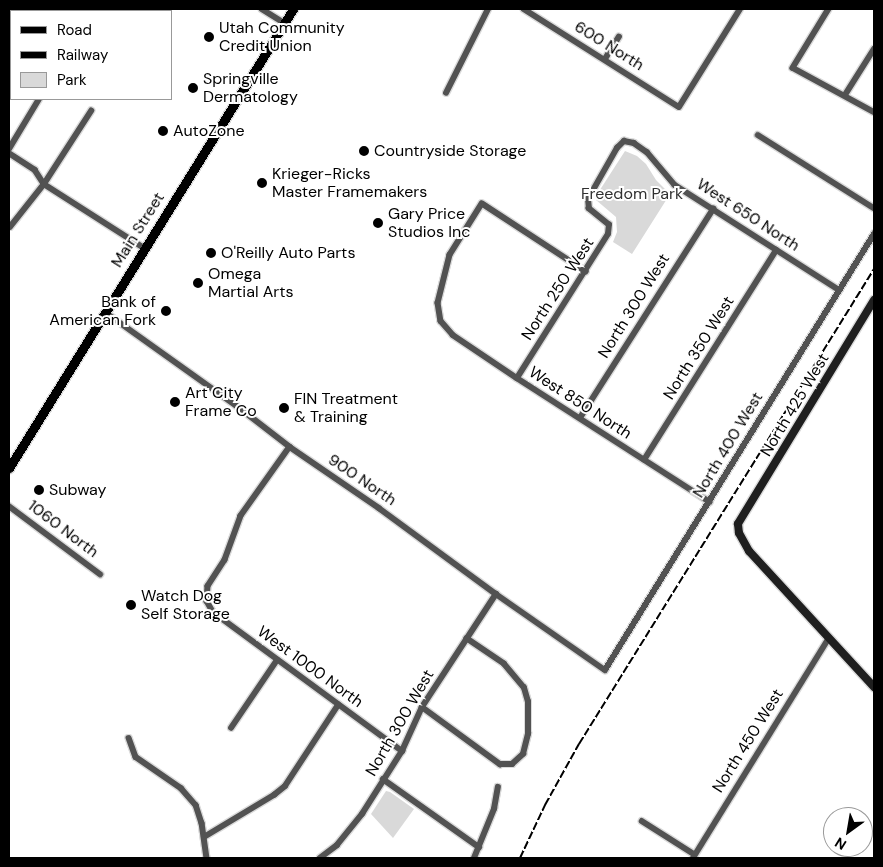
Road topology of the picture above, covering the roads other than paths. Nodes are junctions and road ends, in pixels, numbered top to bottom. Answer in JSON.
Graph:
{"nodes":[{"id":1,"x":262,"y":9,"type":"edge"},
{"id":2,"x":293,"y":9,"type":"edge"},
{"id":3,"x":488,"y":9,"type":"edge"},
{"id":4,"x":526,"y":9,"type":"edge"},
{"id":5,"x":740,"y":9,"type":"edge"},
{"id":6,"x":828,"y":9,"type":"edge"},
{"id":7,"x":284,"y":23,"type":"junction"},
{"id":8,"x":619,"y":37,"type":"dead end"},
{"id":9,"x":874,"y":49,"type":"edge"},
{"id":10,"x":605,"y":60,"type":"junction"},
{"id":11,"x":446,"y":93,"type":"dead end"},
{"id":12,"x":845,"y":95,"type":"junction"},
{"id":13,"x":38,"y":100,"type":"edge"},
{"id":14,"x":91,"y":111,"type":"dead end"},
{"id":15,"x":874,"y":112,"type":"edge"},
{"id":16,"x":758,"y":135,"type":"dead end"},
{"id":17,"x":624,"y":140,"type":"joint"},
{"id":18,"x":9,"y":151,"type":"edge"},
{"id":19,"x":44,"y":184,"type":"junction"},
{"id":20,"x":874,"y":208,"type":"edge"},
{"id":21,"x":712,"y":209,"type":"junction"},
{"id":22,"x":10,"y":227,"type":"dead end"},
{"id":23,"x":874,"y":234,"type":"edge"},
{"id":24,"x":144,"y":248,"type":"junction"},
{"id":25,"x":776,"y":250,"type":"junction"},
{"id":26,"x":586,"y":272,"type":"junction"},
{"id":27,"x":840,"y":290,"type":"junction"},
{"id":28,"x":874,"y":300,"type":"edge"},
{"id":29,"x":106,"y":312,"type":"junction"},
{"id":30,"x":871,"y":315,"type":"edge"},
{"id":31,"x":516,"y":378,"type":"junction"},
{"id":32,"x":580,"y":418,"type":"junction"},
{"id":33,"x":290,"y":447,"type":"junction"},
{"id":34,"x":644,"y":460,"type":"junction"},
{"id":35,"x":9,"y":468,"type":"edge"},
{"id":36,"x":710,"y":502,"type":"junction"},
{"id":37,"x":9,"y":506,"type":"edge"},
{"id":38,"x":100,"y":574,"type":"dead end"},
{"id":39,"x":496,"y":594,"type":"junction"},
{"id":40,"x":466,"y":639,"type":"junction"},
{"id":41,"x":828,"y":639,"type":"junction"},
{"id":42,"x":277,"y":660,"type":"junction"},
{"id":43,"x":605,"y":670,"type":"joint"},
{"id":44,"x":874,"y":687,"type":"edge"},
{"id":45,"x":338,"y":705,"type":"junction"},
{"id":46,"x":422,"y":708,"type":"junction"},
{"id":47,"x":231,"y":728,"type":"dead end"},
{"id":48,"x":129,"y":738,"type":"dead end"},
{"id":49,"x":402,"y":751,"type":"junction"},
{"id":50,"x":383,"y":779,"type":"junction"},
{"id":51,"x":498,"y":788,"type":"dead end"},
{"id":52,"x":642,"y":821,"type":"dead end"},
{"id":53,"x":204,"y":837,"type":"junction"},
{"id":54,"x":479,"y":847,"type":"junction"},
{"id":55,"x":694,"y":856,"type":"edge"},
{"id":56,"x":207,"y":858,"type":"edge"},
{"id":57,"x":320,"y":858,"type":"edge"},
{"id":58,"x":474,"y":858,"type":"edge"}],
"edges":[{"from":1,"to":7,"type":"street"},
{"from":2,"to":7,"type":"main road","name":"Main Street"},
{"from":3,"to":11,"type":"street"},
{"from":4,"to":10,"type":"street","name":"600 North"},
{"from":5,"to":10,"type":"street","name":"600 North"},
{"from":6,"to":12,"type":"street"},
{"from":7,"to":24,"type":"main road","name":"Main Street"},
{"from":8,"to":10,"type":"street"},
{"from":9,"to":12,"type":"street"},
{"from":12,"to":15,"type":"street"},
{"from":13,"to":18,"type":"street"},
{"from":14,"to":19,"type":"street"},
{"from":16,"to":20,"type":"street"},
{"from":17,"to":21,"type":"street","name":"West 650 North"},
{"from":17,"to":26,"type":"street","name":"North 250 West"},
{"from":18,"to":19,"type":"street"},
{"from":19,"to":22,"type":"street"},
{"from":19,"to":24,"type":"street"},
{"from":21,"to":25,"type":"street","name":"West 650 North"},
{"from":21,"to":32,"type":"street","name":"North 300 West"},
{"from":23,"to":27,"type":"street","name":"North 400 West"},
{"from":24,"to":29,"type":"main road","name":"Main Street"},
{"from":25,"to":27,"type":"street","name":"West 650 North"},
{"from":25,"to":34,"type":"street","name":"North 350 West"},
{"from":26,"to":31,"type":"street","name":"North 250 West"},
{"from":26,"to":31,"type":"street","name":"West 850 North"},
{"from":27,"to":36,"type":"street","name":"North 400 West"},
{"from":28,"to":30,"type":"street","name":"North 425 West"},
{"from":29,"to":33,"type":"street","name":"900 North"},
{"from":29,"to":35,"type":"main road","name":"Main Street"},
{"from":30,"to":41,"type":"street","name":"North 425 West"},
{"from":31,"to":32,"type":"street","name":"West 850 North"},
{"from":32,"to":34,"type":"street","name":"West 850 North"},
{"from":33,"to":39,"type":"street","name":"900 North"},
{"from":33,"to":42,"type":"street","name":"West 1000 North"},
{"from":34,"to":36,"type":"street","name":"West 850 North"},
{"from":36,"to":43,"type":"street","name":"North 400 West"},
{"from":37,"to":38,"type":"street","name":"1060 North"},
{"from":39,"to":40,"type":"street","name":"North 300 West"},
{"from":39,"to":43,"type":"street","name":"900 North"},
{"from":40,"to":46,"type":"street","name":"North 300 West"},
{"from":40,"to":46,"type":"street"},
{"from":41,"to":44,"type":"street"},
{"from":41,"to":55,"type":"street","name":"North 450 West"},
{"from":42,"to":45,"type":"street","name":"West 1000 North"},
{"from":42,"to":47,"type":"street"},
{"from":45,"to":49,"type":"street","name":"West 1000 North"},
{"from":45,"to":53,"type":"street"},
{"from":46,"to":49,"type":"street","name":"North 300 West"},
{"from":48,"to":53,"type":"street"},
{"from":49,"to":50,"type":"street","name":"North 300 West"},
{"from":50,"to":54,"type":"street"},
{"from":50,"to":57,"type":"street","name":"North 300 West"},
{"from":51,"to":54,"type":"street"},
{"from":52,"to":55,"type":"street"},
{"from":53,"to":56,"type":"street"},
{"from":54,"to":58,"type":"street"}]}
